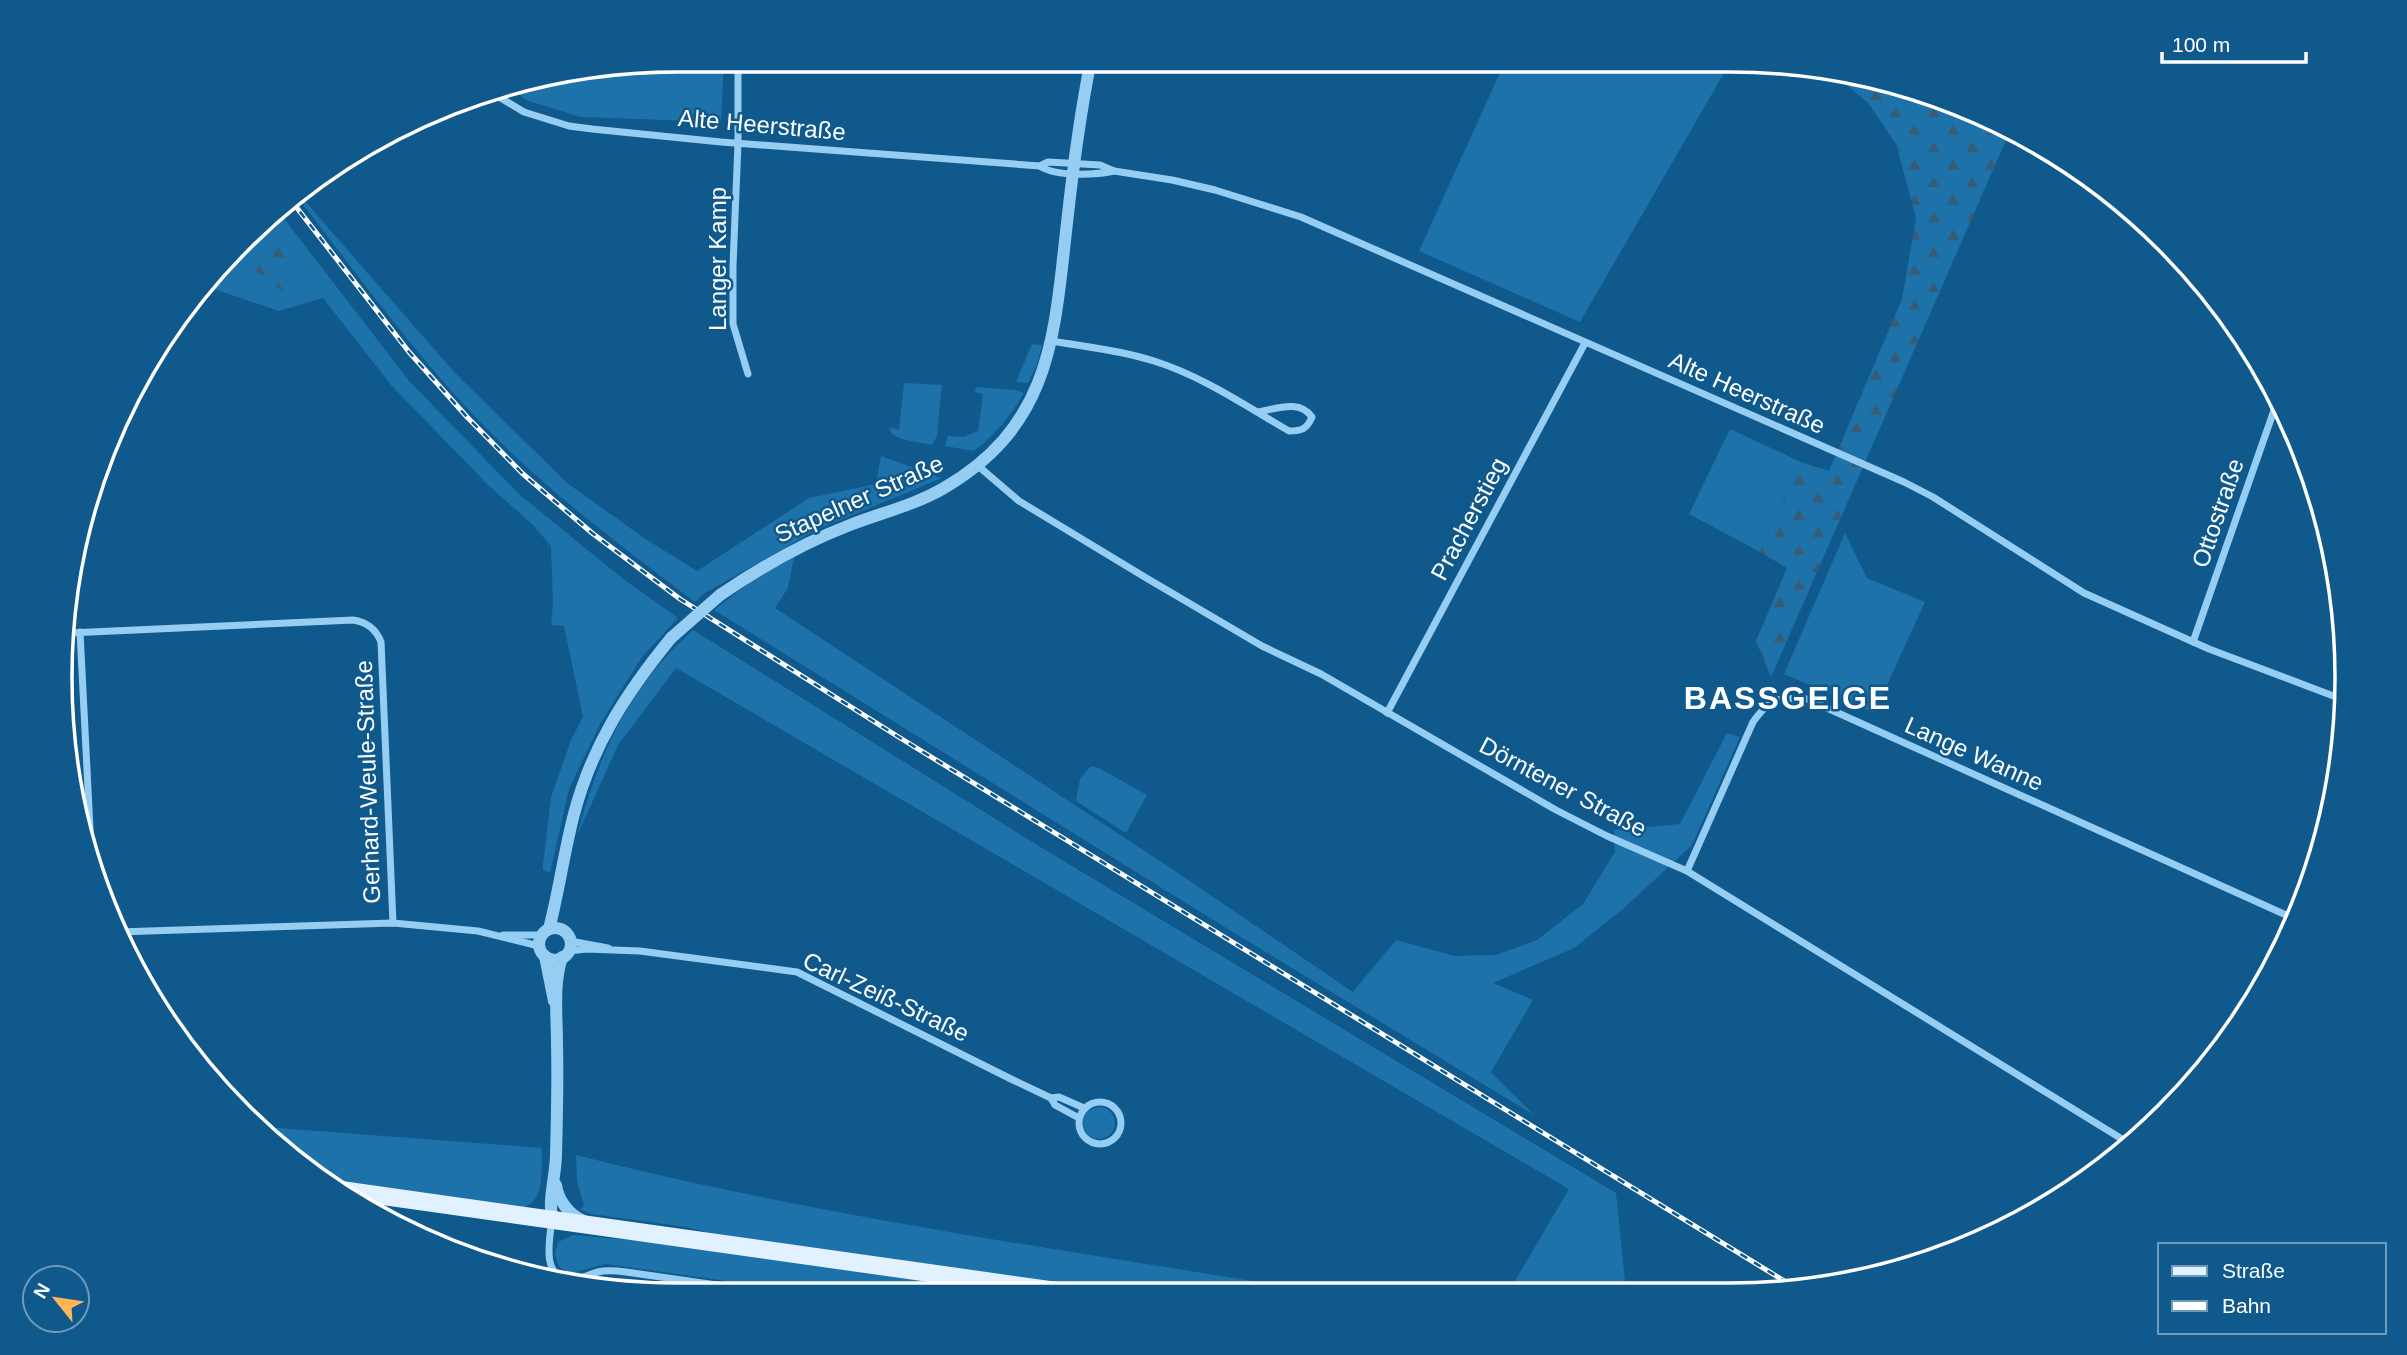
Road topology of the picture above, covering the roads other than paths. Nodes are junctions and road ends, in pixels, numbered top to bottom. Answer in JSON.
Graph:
{"nodes":[{"id":1,"x":738,"y":72,"type":"edge"},
{"id":2,"x":1089,"y":72,"type":"edge"},
{"id":3,"x":502,"y":98,"type":"edge"},
{"id":4,"x":738,"y":143,"type":"junction"},
{"id":5,"x":1073,"y":168,"type":"junction"},
{"id":6,"x":1052,"y":341,"type":"junction"},
{"id":7,"x":1585,"y":343,"type":"junction"},
{"id":8,"x":748,"y":374,"type":"dead end"},
{"id":9,"x":2274,"y":411,"type":"edge"},
{"id":10,"x":1257,"y":412,"type":"junction"},
{"id":11,"x":977,"y":465,"type":"junction"},
{"id":12,"x":80,"y":632,"type":"junction"},
{"id":13,"x":74,"y":633,"type":"edge"},
{"id":14,"x":2193,"y":642,"type":"junction"},
{"id":15,"x":2335,"y":696,"type":"edge"},
{"id":16,"x":1387,"y":712,"type":"junction"},
{"id":17,"x":90,"y":825,"type":"edge"},
{"id":18,"x":1687,"y":871,"type":"junction"},
{"id":19,"x":2286,"y":915,"type":"edge"},
{"id":20,"x":393,"y":923,"type":"junction"},
{"id":21,"x":128,"y":933,"type":"edge"},
{"id":22,"x":547,"y":939,"type":"junction"},
{"id":23,"x":567,"y":950,"type":"junction"},
{"id":24,"x":556,"y":1011,"type":"junction"},
{"id":25,"x":1051,"y":1098,"type":"junction"},
{"id":26,"x":1084,"y":1108,"type":"junction"},
{"id":27,"x":1079,"y":1118,"type":"junction"},
{"id":28,"x":2122,"y":1139,"type":"edge"},
{"id":29,"x":555,"y":1177,"type":"junction"},
{"id":30,"x":360,"y":1193,"type":"edge"},
{"id":31,"x":557,"y":1194,"type":"junction"},
{"id":32,"x":552,"y":1219,"type":"junction"},
{"id":33,"x":592,"y":1224,"type":"junction"},
{"id":34,"x":554,"y":1271,"type":"edge"},
{"id":35,"x":586,"y":1276,"type":"edge"},
{"id":36,"x":703,"y":1283,"type":"edge"},
{"id":37,"x":1002,"y":1283,"type":"edge"}],
"edges":[{"from":1,"to":4,"type":"street","name":"Langer Kamp"},
{"from":2,"to":5,"type":"street","name":"Stapelner Straße"},
{"from":3,"to":4,"type":"street","name":"Alte Heerstraße"},
{"from":4,"to":5,"type":"street","name":"Alte Heerstraße"},
{"from":4,"to":8,"type":"street","name":"Langer Kamp"},
{"from":5,"to":6,"type":"street","name":"Stapelner Straße"},
{"from":5,"to":7,"type":"street","name":"Alte Heerstraße"},
{"from":6,"to":10,"type":"street"},
{"from":6,"to":11,"type":"street","name":"Stapelner Straße"},
{"from":7,"to":14,"type":"street","name":"Alte Heerstraße"},
{"from":7,"to":16,"type":"street","name":"Pracherstieg"},
{"from":9,"to":14,"type":"street","name":"Ottostraße"},
{"from":10,"to":10,"type":"street"},
{"from":11,"to":16,"type":"street","name":"Dörntener Straße"},
{"from":11,"to":22,"type":"street","name":"Stapelner Straße","bridge":true},
{"from":12,"to":13,"type":"street","name":"Gerhard-Weule-Straße"},
{"from":12,"to":17,"type":"street"},
{"from":12,"to":20,"type":"street","name":"Gerhard-Weule-Straße"},
{"from":14,"to":15,"type":"street","name":"Alte Heerstraße"},
{"from":16,"to":18,"type":"street","name":"Dörntener Straße"},
{"from":18,"to":19,"type":"street","name":"Lange Wanne"},
{"from":18,"to":28,"type":"street","name":"Dörntener Straße"},
{"from":20,"to":21,"type":"street"},
{"from":20,"to":22,"type":"street","name":"Gerhard-Weule-Straße"},
{"from":22,"to":23,"type":"street"},
{"from":22,"to":23,"type":"street"},
{"from":22,"to":24,"type":"street","name":"Stapelner Straße"},
{"from":23,"to":24,"type":"street","name":"Stapelner Straße"},
{"from":23,"to":25,"type":"street","name":"Carl-Zeiß-Straße"},
{"from":24,"to":29,"type":"street","name":"Stapelner Straße"},
{"from":25,"to":26,"type":"street","name":"Carl-Zeiß-Straße"},
{"from":25,"to":27,"type":"street","name":"Carl-Zeiß-Straße"},
{"from":26,"to":27,"type":"street"},
{"from":26,"to":27,"type":"street"},
{"from":29,"to":31,"type":"street"},
{"from":29,"to":32,"type":"street","name":"Stapelner Straße"},
{"from":30,"to":32,"type":"main road"},
{"from":31,"to":32,"type":"street"},
{"from":31,"to":33,"type":"street"},
{"from":32,"to":33,"type":"main road"},
{"from":32,"to":34,"type":"street"},
{"from":33,"to":37,"type":"main road"},
{"from":35,"to":36,"type":"street"}]}
